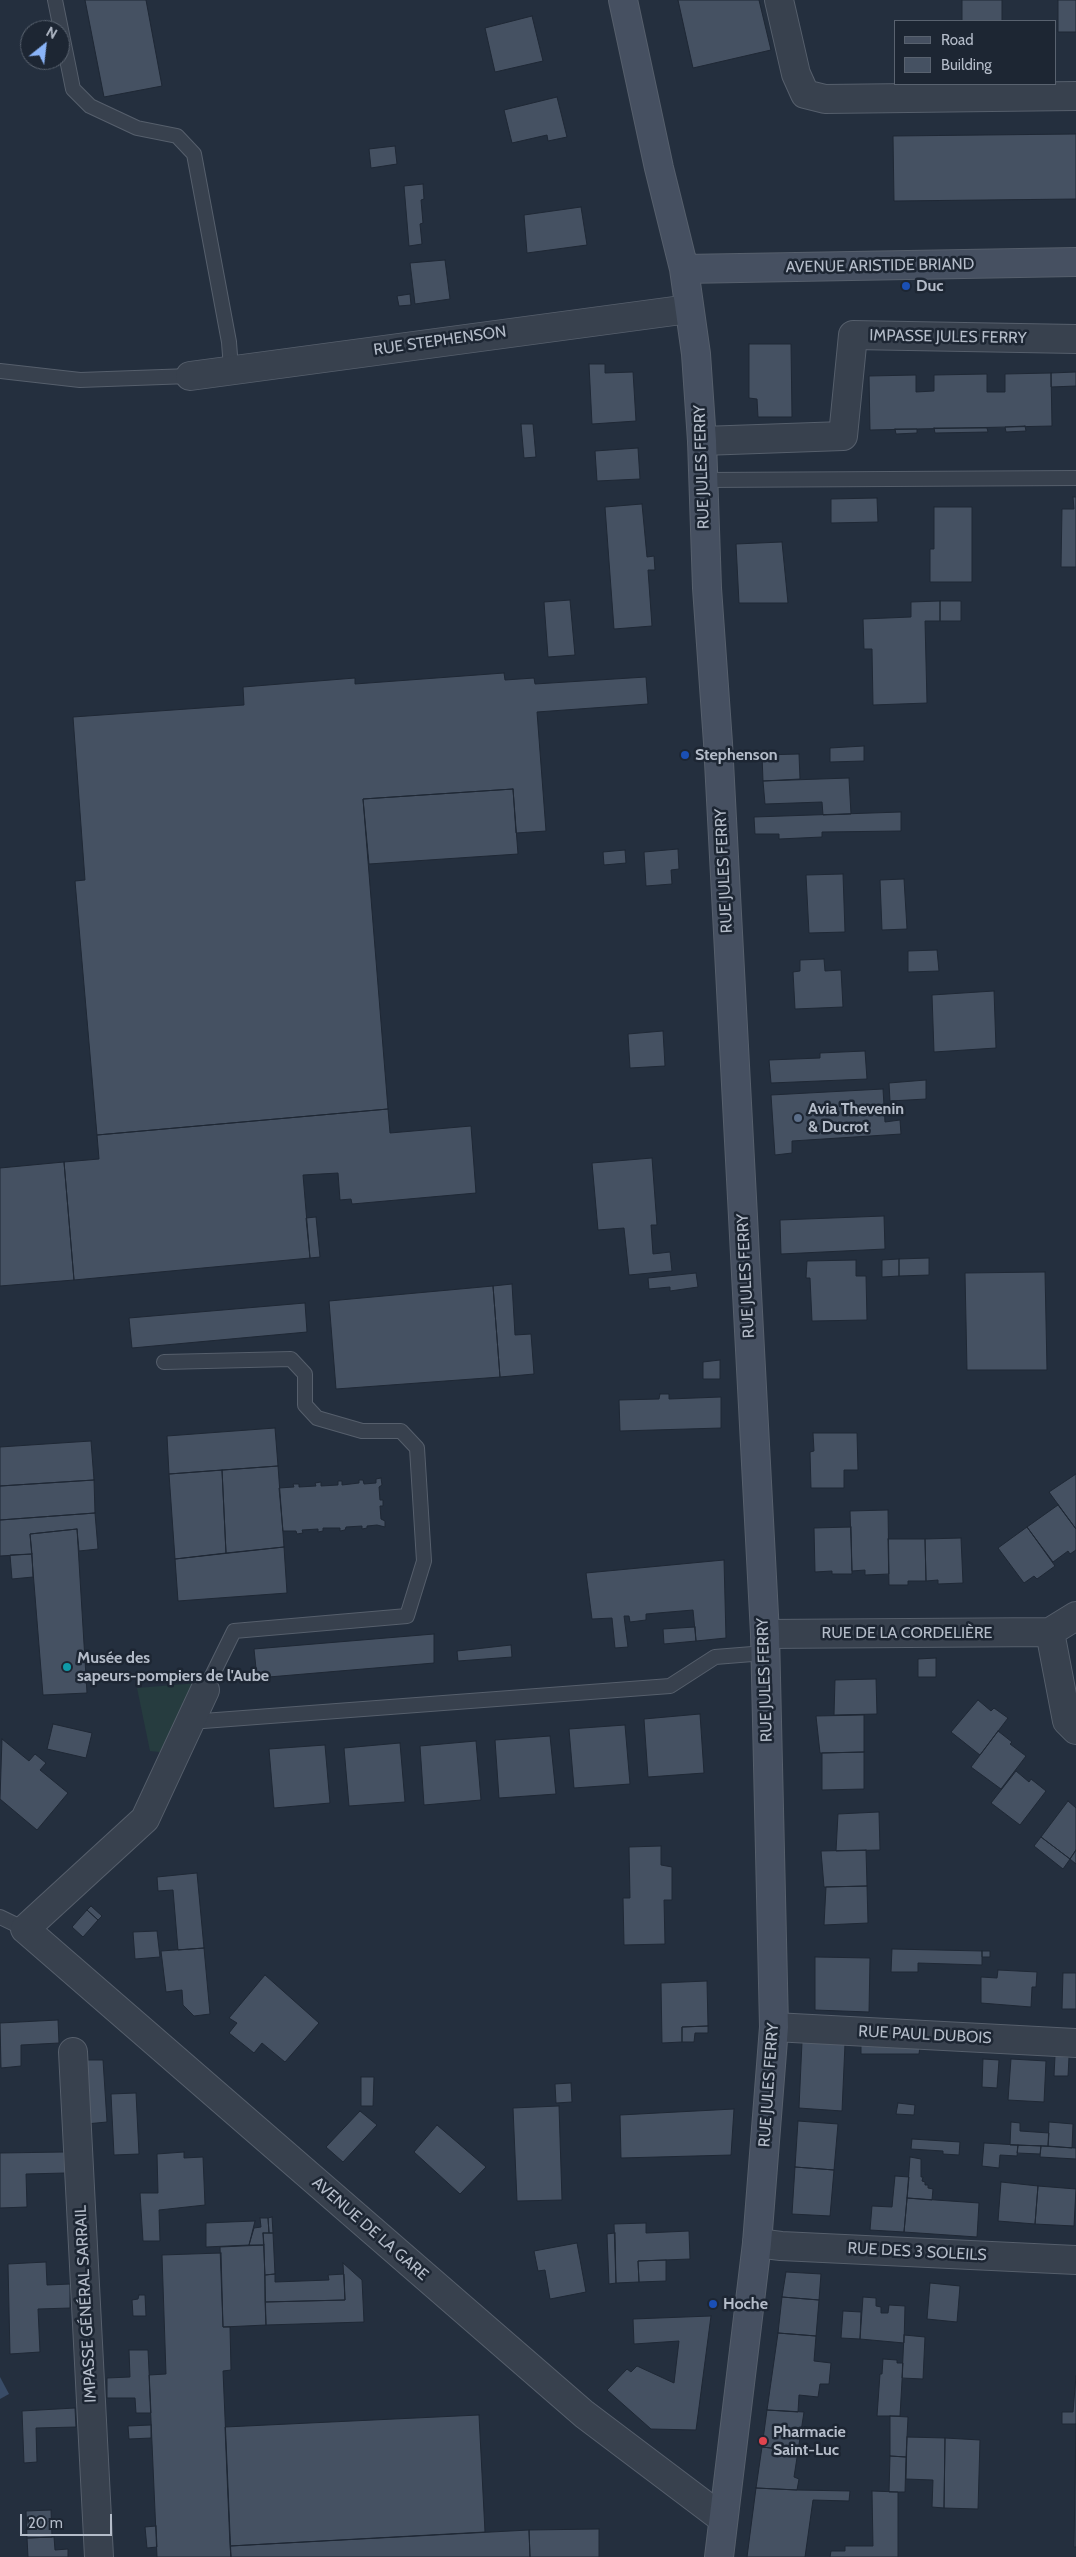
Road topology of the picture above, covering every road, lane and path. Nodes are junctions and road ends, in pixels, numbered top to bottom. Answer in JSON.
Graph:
{"nodes":[{"id":1,"x":55,"y":0,"type":"edge"},
{"id":2,"x":623,"y":0,"type":"edge"},
{"id":3,"x":779,"y":0,"type":"edge"},
{"id":4,"x":1076,"y":96,"type":"edge"},
{"id":5,"x":1076,"y":262,"type":"edge"},
{"id":6,"x":684,"y":269,"type":"junction"},
{"id":7,"x":689,"y":309,"type":"junction"},
{"id":8,"x":1076,"y":339,"type":"edge"},
{"id":9,"x":231,"y":369,"type":"junction"},
{"id":10,"x":0,"y":371,"type":"edge"},
{"id":11,"x":190,"y":376,"type":"joint"},
{"id":12,"x":702,"y":441,"type":"junction"},
{"id":13,"x":1076,"y":478,"type":"edge"},
{"id":14,"x":703,"y":480,"type":"junction"},
{"id":15,"x":164,"y":1362,"type":"dead end"},
{"id":16,"x":1076,"y":1616,"type":"edge"},
{"id":17,"x":1050,"y":1632,"type":"junction"},
{"id":18,"x":765,"y":1644,"type":"junction"},
{"id":19,"x":205,"y":1690,"type":"joint"},
{"id":20,"x":190,"y":1722,"type":"junction"},
{"id":21,"x":1076,"y":1730,"type":"edge"},
{"id":22,"x":0,"y":1917,"type":"edge"},
{"id":23,"x":25,"y":1929,"type":"junction"},
{"id":24,"x":774,"y":2027,"type":"junction"},
{"id":25,"x":1076,"y":2043,"type":"edge"},
{"id":26,"x":73,"y":2052,"type":"dead end"},
{"id":27,"x":757,"y":2243,"type":"junction"},
{"id":28,"x":1076,"y":2260,"type":"edge"},
{"id":29,"x":723,"y":2519,"type":"junction"},
{"id":30,"x":99,"y":2557,"type":"edge"},
{"id":31,"x":719,"y":2557,"type":"edge"}],
"edges":[{"from":1,"to":9,"type":"lane"},
{"from":2,"to":6,"type":"street","name":"RUE JULES FERRY"},
{"from":3,"to":4,"type":"street"},
{"from":5,"to":6,"type":"street","name":"AVENUE ARISTIDE BRIAND"},
{"from":6,"to":7,"type":"street","name":"RUE JULES FERRY"},
{"from":7,"to":9,"type":"street","name":"RUE STEPHENSON"},
{"from":7,"to":12,"type":"street","name":"RUE JULES FERRY"},
{"from":8,"to":12,"type":"street","name":"IMPASSE JULES FERRY"},
{"from":9,"to":11,"type":"street","name":"RUE STEPHENSON"},
{"from":10,"to":11,"type":"lane"},
{"from":12,"to":14,"type":"street","name":"RUE JULES FERRY"},
{"from":13,"to":14,"type":"lane"},
{"from":14,"to":18,"type":"street","name":"RUE JULES FERRY"},
{"from":15,"to":19,"type":"lane"},
{"from":16,"to":17,"type":"street"},
{"from":17,"to":18,"type":"street","name":"RUE DE LA CORDELIÈRE"},
{"from":17,"to":21,"type":"street"},
{"from":18,"to":20,"type":"lane"},
{"from":18,"to":24,"type":"street","name":"RUE JULES FERRY"},
{"from":19,"to":20,"type":"street"},
{"from":20,"to":23,"type":"street"},
{"from":22,"to":23,"type":"lane"},
{"from":23,"to":29,"type":"street","name":"AVENUE DE LA GARE"},
{"from":24,"to":25,"type":"street","name":"RUE PAUL DUBOIS"},
{"from":24,"to":27,"type":"street","name":"RUE JULES FERRY"},
{"from":26,"to":30,"type":"street","name":"IMPASSE GÉNÉRAL SARRAIL"},
{"from":27,"to":28,"type":"street","name":"RUE DES 3 SOLEILS"},
{"from":27,"to":29,"type":"street","name":"RUE JULES FERRY"},
{"from":29,"to":31,"type":"street","name":"RUE JULES FERRY"}]}
